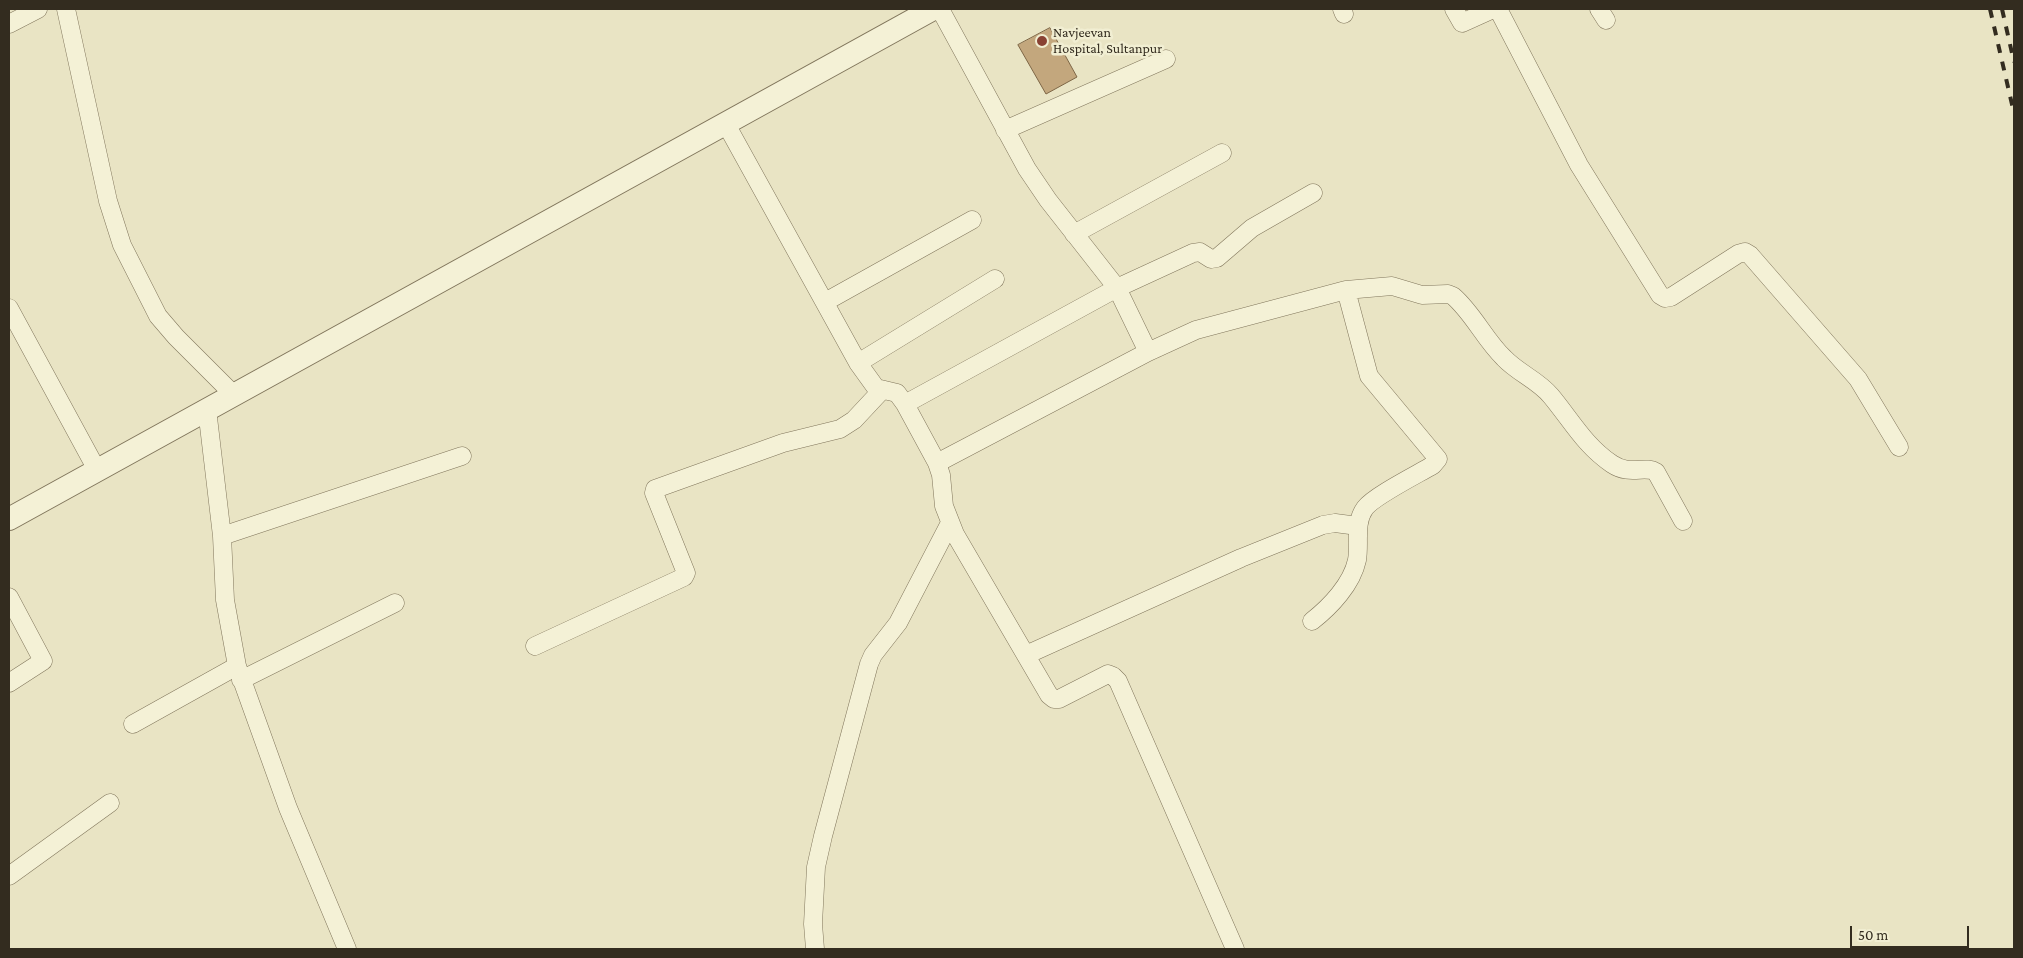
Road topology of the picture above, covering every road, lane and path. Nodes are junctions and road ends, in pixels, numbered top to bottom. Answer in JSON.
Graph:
{"nodes":[{"id":1,"x":38,"y":9,"type":"edge"},
{"id":2,"x":66,"y":9,"type":"edge"},
{"id":3,"x":933,"y":9,"type":"edge"},
{"id":4,"x":940,"y":9,"type":"edge"},
{"id":5,"x":1454,"y":9,"type":"edge"},
{"id":6,"x":1492,"y":9,"type":"edge"},
{"id":7,"x":1498,"y":9,"type":"edge"},
{"id":8,"x":9,"y":24,"type":"edge"},
{"id":9,"x":1166,"y":59,"type":"dead end"},
{"id":10,"x":726,"y":124,"type":"junction"},
{"id":11,"x":1006,"y":130,"type":"junction"},
{"id":12,"x":1222,"y":153,"type":"dead end"},
{"id":13,"x":1313,"y":193,"type":"dead end"},
{"id":14,"x":972,"y":220,"type":"dead end"},
{"id":15,"x":1074,"y":234,"type":"junction"},
{"id":16,"x":996,"y":279,"type":"dead end"},
{"id":17,"x":1118,"y":288,"type":"junction"},
{"id":18,"x":1346,"y":290,"type":"junction"},
{"id":19,"x":825,"y":302,"type":"junction"},
{"id":20,"x":9,"y":308,"type":"edge"},
{"id":21,"x":1148,"y":352,"type":"junction"},
{"id":22,"x":858,"y":363,"type":"junction"},
{"id":23,"x":882,"y":390,"type":"junction"},
{"id":24,"x":234,"y":395,"type":"junction"},
{"id":25,"x":905,"y":404,"type":"junction"},
{"id":26,"x":207,"y":409,"type":"junction"},
{"id":27,"x":1899,"y":447,"type":"dead end"},
{"id":28,"x":462,"y":456,"type":"dead end"},
{"id":29,"x":937,"y":463,"type":"junction"},
{"id":30,"x":97,"y":470,"type":"junction"},
{"id":31,"x":9,"y":519,"type":"edge"},
{"id":32,"x":1683,"y":521,"type":"dead end"},
{"id":33,"x":950,"y":523,"type":"junction"},
{"id":34,"x":1358,"y":526,"type":"junction"},
{"id":35,"x":222,"y":536,"type":"junction"},
{"id":36,"x":9,"y":597,"type":"edge"},
{"id":37,"x":395,"y":603,"type":"dead end"},
{"id":38,"x":1312,"y":621,"type":"dead end"},
{"id":39,"x":534,"y":646,"type":"dead end"},
{"id":40,"x":1026,"y":655,"type":"junction"},
{"id":41,"x":239,"y":673,"type":"junction"},
{"id":42,"x":9,"y":683,"type":"edge"},
{"id":43,"x":133,"y":724,"type":"dead end"},
{"id":44,"x":110,"y":803,"type":"dead end"},
{"id":45,"x":9,"y":876,"type":"edge"},
{"id":46,"x":347,"y":949,"type":"edge"},
{"id":47,"x":815,"y":949,"type":"edge"},
{"id":48,"x":1235,"y":949,"type":"edge"}],
"edges":[{"from":1,"to":8,"type":"street"},
{"from":2,"to":24,"type":"street"},
{"from":3,"to":10,"type":"street"},
{"from":4,"to":11,"type":"street"},
{"from":5,"to":6,"type":"street"},
{"from":7,"to":27,"type":"street"},
{"from":9,"to":11,"type":"street"},
{"from":10,"to":19,"type":"street"},
{"from":10,"to":24,"type":"street"},
{"from":11,"to":15,"type":"street"},
{"from":12,"to":15,"type":"street"},
{"from":13,"to":17,"type":"street"},
{"from":14,"to":19,"type":"street"},
{"from":15,"to":17,"type":"street"},
{"from":16,"to":22,"type":"street"},
{"from":17,"to":21,"type":"street"},
{"from":17,"to":25,"type":"street"},
{"from":18,"to":21,"type":"street"},
{"from":18,"to":32,"type":"street"},
{"from":18,"to":34,"type":"street"},
{"from":19,"to":22,"type":"street"},
{"from":20,"to":30,"type":"street"},
{"from":21,"to":29,"type":"street"},
{"from":22,"to":23,"type":"street"},
{"from":23,"to":25,"type":"street"},
{"from":23,"to":39,"type":"street"},
{"from":24,"to":26,"type":"street"},
{"from":25,"to":29,"type":"street"},
{"from":26,"to":30,"type":"street"},
{"from":26,"to":35,"type":"street"},
{"from":28,"to":35,"type":"street"},
{"from":29,"to":33,"type":"street"},
{"from":30,"to":31,"type":"street"},
{"from":33,"to":40,"type":"street"},
{"from":33,"to":47,"type":"street"},
{"from":34,"to":38,"type":"street"},
{"from":34,"to":40,"type":"street"},
{"from":35,"to":41,"type":"street"},
{"from":36,"to":42,"type":"street"},
{"from":37,"to":41,"type":"street"},
{"from":40,"to":48,"type":"street"},
{"from":41,"to":43,"type":"street"},
{"from":41,"to":46,"type":"street"},
{"from":44,"to":45,"type":"street"}]}
